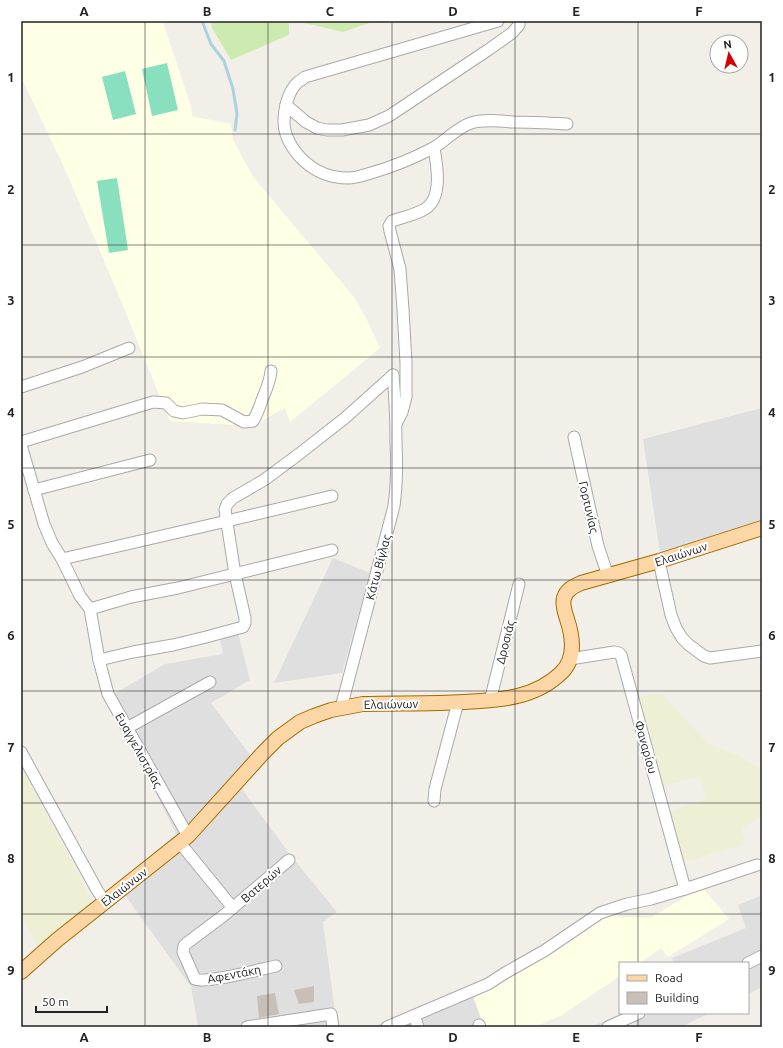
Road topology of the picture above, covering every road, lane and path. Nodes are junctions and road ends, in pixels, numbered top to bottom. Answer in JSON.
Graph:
{"nodes":[{"id":1,"x":498,"y":21,"type":"edge"},
{"id":2,"x":519,"y":21,"type":"edge"},
{"id":3,"x":286,"y":105,"type":"junction"},
{"id":4,"x":567,"y":124,"type":"dead end"},
{"id":5,"x":434,"y":148,"type":"junction"},
{"id":6,"x":129,"y":348,"type":"dead end"},
{"id":7,"x":271,"y":372,"type":"dead end"},
{"id":8,"x":21,"y":387,"type":"edge"},
{"id":9,"x":396,"y":423,"type":"junction"},
{"id":10,"x":574,"y":437,"type":"dead end"},
{"id":11,"x":21,"y":442,"type":"edge"},
{"id":12,"x":21,"y":445,"type":"edge"},
{"id":13,"x":150,"y":460,"type":"dead end"},
{"id":14,"x":26,"y":478,"type":"edge"},
{"id":15,"x":34,"y":490,"type":"junction"},
{"id":16,"x":332,"y":496,"type":"dead end"},
{"id":17,"x":227,"y":521,"type":"junction"},
{"id":18,"x":762,"y":528,"type":"edge"},
{"id":19,"x":332,"y":550,"type":"dead end"},
{"id":20,"x":62,"y":559,"type":"junction"},
{"id":21,"x":659,"y":561,"type":"junction"},
{"id":22,"x":235,"y":574,"type":"junction"},
{"id":23,"x":608,"y":576,"type":"junction"},
{"id":24,"x":519,"y":584,"type":"dead end"},
{"id":25,"x":90,"y":609,"type":"junction"},
{"id":26,"x":762,"y":651,"type":"edge"},
{"id":27,"x":570,"y":659,"type":"junction"},
{"id":28,"x":99,"y":660,"type":"junction"},
{"id":29,"x":210,"y":682,"type":"dead end"},
{"id":30,"x":490,"y":701,"type":"junction"},
{"id":31,"x":458,"y":702,"type":"junction"},
{"id":32,"x":340,"y":708,"type":"junction"},
{"id":33,"x":127,"y":728,"type":"junction"},
{"id":34,"x":21,"y":752,"type":"edge"},
{"id":35,"x":434,"y":801,"type":"dead end"},
{"id":36,"x":184,"y":839,"type":"junction"},
{"id":37,"x":288,"y":860,"type":"dead end"},
{"id":38,"x":757,"y":865,"type":"dead end"},
{"id":39,"x":685,"y":889,"type":"junction"},
{"id":40,"x":105,"y":902,"type":"junction"},
{"id":41,"x":233,"y":908,"type":"junction"},
{"id":42,"x":762,"y":956,"type":"edge"},
{"id":43,"x":749,"y":962,"type":"edge"},
{"id":44,"x":276,"y":966,"type":"dead end"},
{"id":45,"x":21,"y":972,"type":"edge"},
{"id":46,"x":637,"y":1014,"type":"edge"},
{"id":47,"x":414,"y":1016,"type":"junction"},
{"id":48,"x":247,"y":1027,"type":"edge"},
{"id":49,"x":333,"y":1027,"type":"edge"},
{"id":50,"x":387,"y":1027,"type":"edge"},
{"id":51,"x":418,"y":1027,"type":"edge"},
{"id":52,"x":608,"y":1027,"type":"edge"}],
"edges":[{"from":1,"to":3,"type":"street"},
{"from":2,"to":3,"type":"street"},
{"from":3,"to":5,"type":"street"},
{"from":4,"to":5,"type":"street"},
{"from":5,"to":9,"type":"street"},
{"from":6,"to":8,"type":"street"},
{"from":7,"to":11,"type":"street"},
{"from":9,"to":17,"type":"street","name":"Κάτω Βίγλας"},
{"from":9,"to":32,"type":"street","name":"Κάτω Βίγλας"},
{"from":10,"to":23,"type":"street","name":"Γορτυνίας"},
{"from":12,"to":14,"type":"street"},
{"from":13,"to":15,"type":"street"},
{"from":14,"to":15,"type":"street"},
{"from":15,"to":20,"type":"street"},
{"from":16,"to":17,"type":"street"},
{"from":17,"to":20,"type":"street"},
{"from":17,"to":22,"type":"street"},
{"from":18,"to":21,"type":"main road","name":"Ελαιώνων"},
{"from":19,"to":22,"type":"street"},
{"from":20,"to":25,"type":"street"},
{"from":21,"to":23,"type":"main road","name":"Ελαιώνων"},
{"from":21,"to":26,"type":"street"},
{"from":22,"to":25,"type":"street"},
{"from":22,"to":28,"type":"street"},
{"from":23,"to":27,"type":"main road","name":"Ελαιώνων"},
{"from":24,"to":30,"type":"street","name":"Δροσιάς"},
{"from":25,"to":28,"type":"street","name":"Ευαγγελιστρίας"},
{"from":27,"to":30,"type":"main road","name":"Ελαιώνων"},
{"from":27,"to":39,"type":"street","name":"Φαναρίου"},
{"from":28,"to":33,"type":"street","name":"Ευαγγελιστρίας"},
{"from":29,"to":33,"type":"street"},
{"from":30,"to":31,"type":"main road","name":"Ελαιώνων"},
{"from":31,"to":32,"type":"main road","name":"Ελαιώνων"},
{"from":31,"to":35,"type":"street"},
{"from":32,"to":36,"type":"main road","name":"Ελαιώνων"},
{"from":33,"to":36,"type":"street","name":"Ευαγγελιστρίας"},
{"from":34,"to":40,"type":"street"},
{"from":36,"to":40,"type":"main road","name":"Ελαιώνων"},
{"from":36,"to":41,"type":"street","name":"Ευαγγελιστρίας"},
{"from":37,"to":41,"type":"street","name":"Βατερών"},
{"from":38,"to":39,"type":"street"},
{"from":39,"to":47,"type":"street"},
{"from":40,"to":45,"type":"main road","name":"Ελαιώνων"},
{"from":41,"to":44,"type":"street","name":"Αφεντάκη"},
{"from":42,"to":43,"type":"street"},
{"from":46,"to":52,"type":"street"},
{"from":47,"to":50,"type":"street"},
{"from":47,"to":51,"type":"street"},
{"from":48,"to":49,"type":"street"}]}
